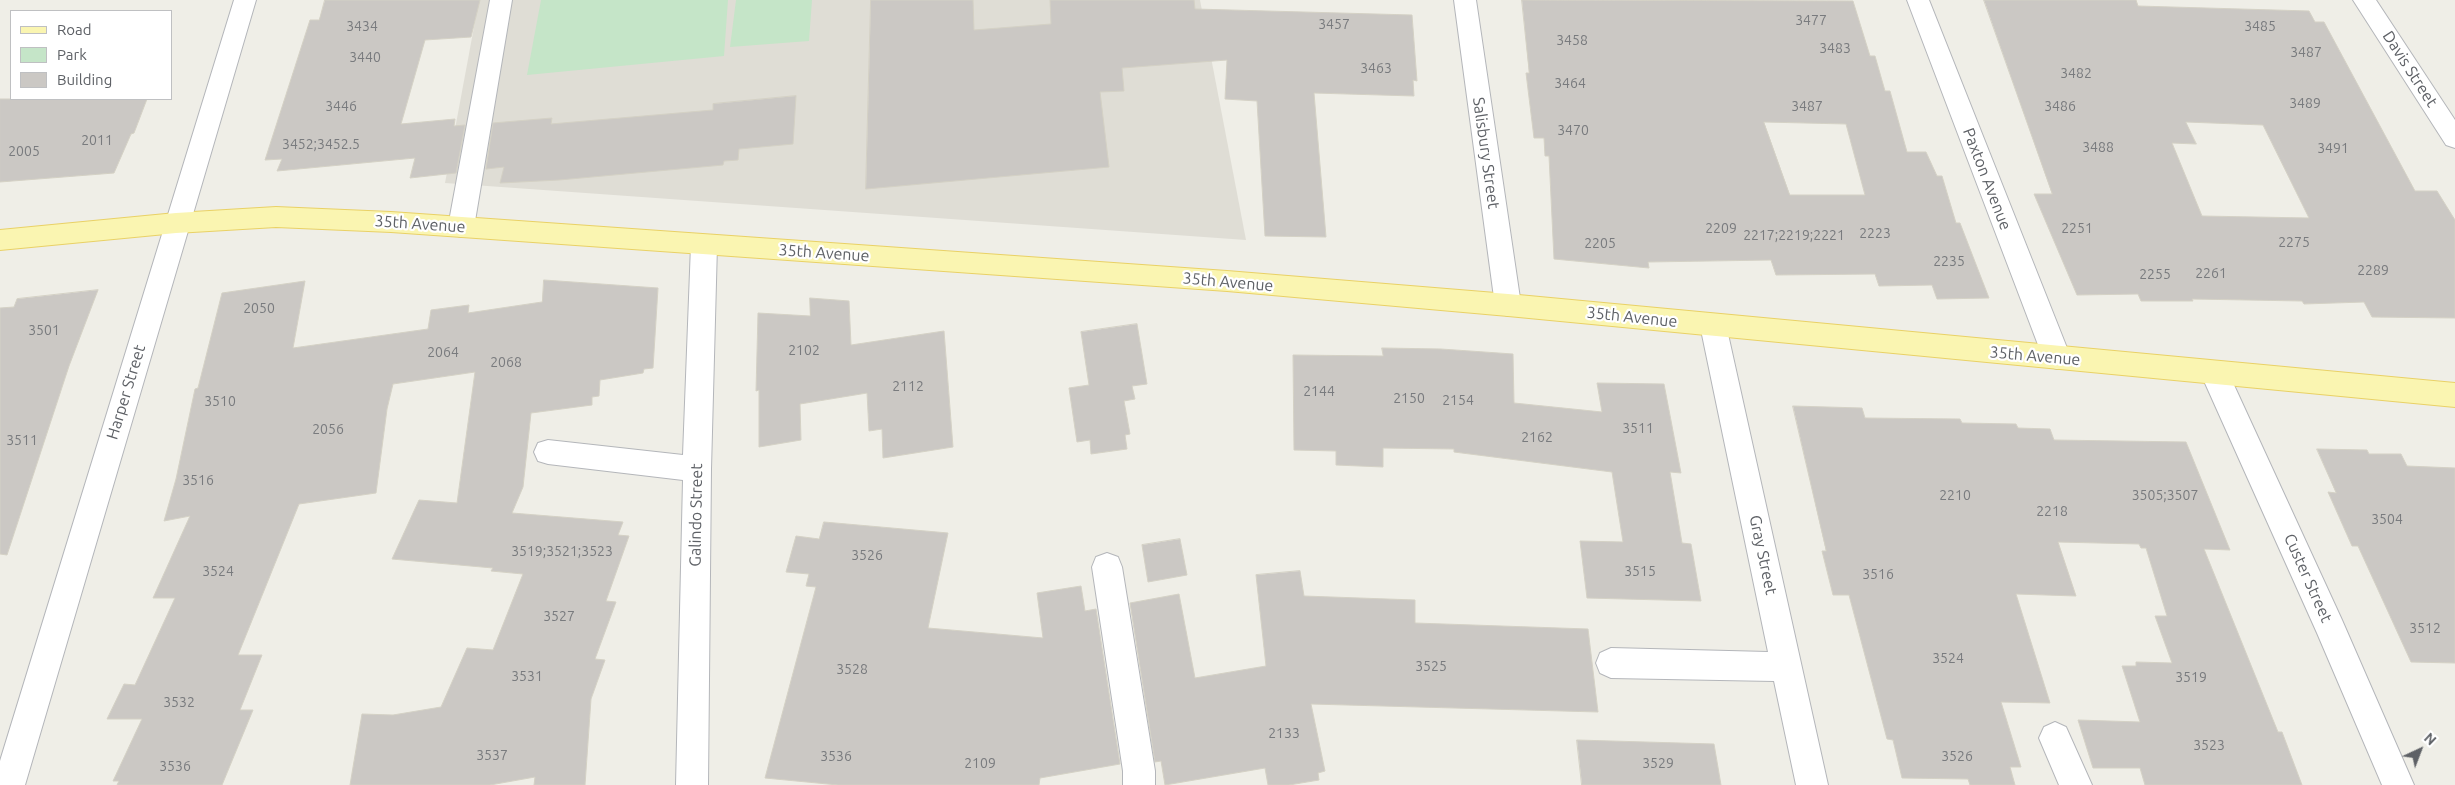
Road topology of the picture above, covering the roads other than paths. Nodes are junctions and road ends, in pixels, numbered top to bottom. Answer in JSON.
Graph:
{"nodes":[{"id":1,"x":245,"y":0,"type":"edge"},
{"id":2,"x":501,"y":0,"type":"edge"},
{"id":3,"x":1465,"y":0,"type":"edge"},
{"id":4,"x":1918,"y":0,"type":"edge"},
{"id":5,"x":2364,"y":0,"type":"edge"},
{"id":6,"x":2455,"y":139,"type":"edge"},
{"id":7,"x":176,"y":223,"type":"junction"},
{"id":8,"x":461,"y":227,"type":"junction"},
{"id":9,"x":0,"y":240,"type":"edge"},
{"id":10,"x":704,"y":245,"type":"junction"},
{"id":11,"x":1508,"y":305,"type":"junction"},
{"id":12,"x":1713,"y":325,"type":"junction"},
{"id":13,"x":2057,"y":358,"type":"junction"},
{"id":14,"x":2214,"y":372,"type":"junction"},
{"id":15,"x":2455,"y":395,"type":"edge"},
{"id":16,"x":548,"y":452,"type":"dead end"},
{"id":17,"x":697,"y":469,"type":"junction"},
{"id":18,"x":1107,"y":567,"type":"dead end"},
{"id":19,"x":1612,"y":663,"type":"dead end"},
{"id":20,"x":1788,"y":667,"type":"junction"},
{"id":21,"x":2055,"y":738,"type":"dead end"},
{"id":22,"x":9,"y":785,"type":"edge"},
{"id":23,"x":692,"y":785,"type":"edge"},
{"id":24,"x":1139,"y":785,"type":"edge"},
{"id":25,"x":1812,"y":785,"type":"edge"},
{"id":26,"x":2076,"y":785,"type":"edge"},
{"id":27,"x":2398,"y":785,"type":"edge"}],
"edges":[{"from":1,"to":7,"type":"street","name":"Harper Street"},
{"from":2,"to":8,"type":"street"},
{"from":3,"to":11,"type":"street","name":"Salisbury Street"},
{"from":4,"to":13,"type":"street","name":"Paxton Avenue"},
{"from":5,"to":6,"type":"street","name":"Davis Street"},
{"from":7,"to":8,"type":"main road","name":"35th Avenue"},
{"from":7,"to":9,"type":"main road","name":"35th Avenue"},
{"from":7,"to":22,"type":"street","name":"Harper Street"},
{"from":8,"to":10,"type":"main road","name":"35th Avenue"},
{"from":10,"to":11,"type":"main road","name":"35th Avenue"},
{"from":10,"to":17,"type":"street","name":"Galindo Street"},
{"from":11,"to":12,"type":"main road","name":"35th Avenue"},
{"from":12,"to":13,"type":"main road","name":"35th Avenue"},
{"from":12,"to":20,"type":"street","name":"Gray Street"},
{"from":13,"to":14,"type":"main road","name":"35th Avenue"},
{"from":14,"to":15,"type":"main road","name":"35th Avenue"},
{"from":14,"to":27,"type":"street","name":"Custer Street"},
{"from":16,"to":17,"type":"street"},
{"from":17,"to":23,"type":"street","name":"Galindo Street"},
{"from":18,"to":24,"type":"street"},
{"from":19,"to":20,"type":"street"},
{"from":20,"to":25,"type":"street","name":"Gray Street"},
{"from":21,"to":26,"type":"street"}]}
